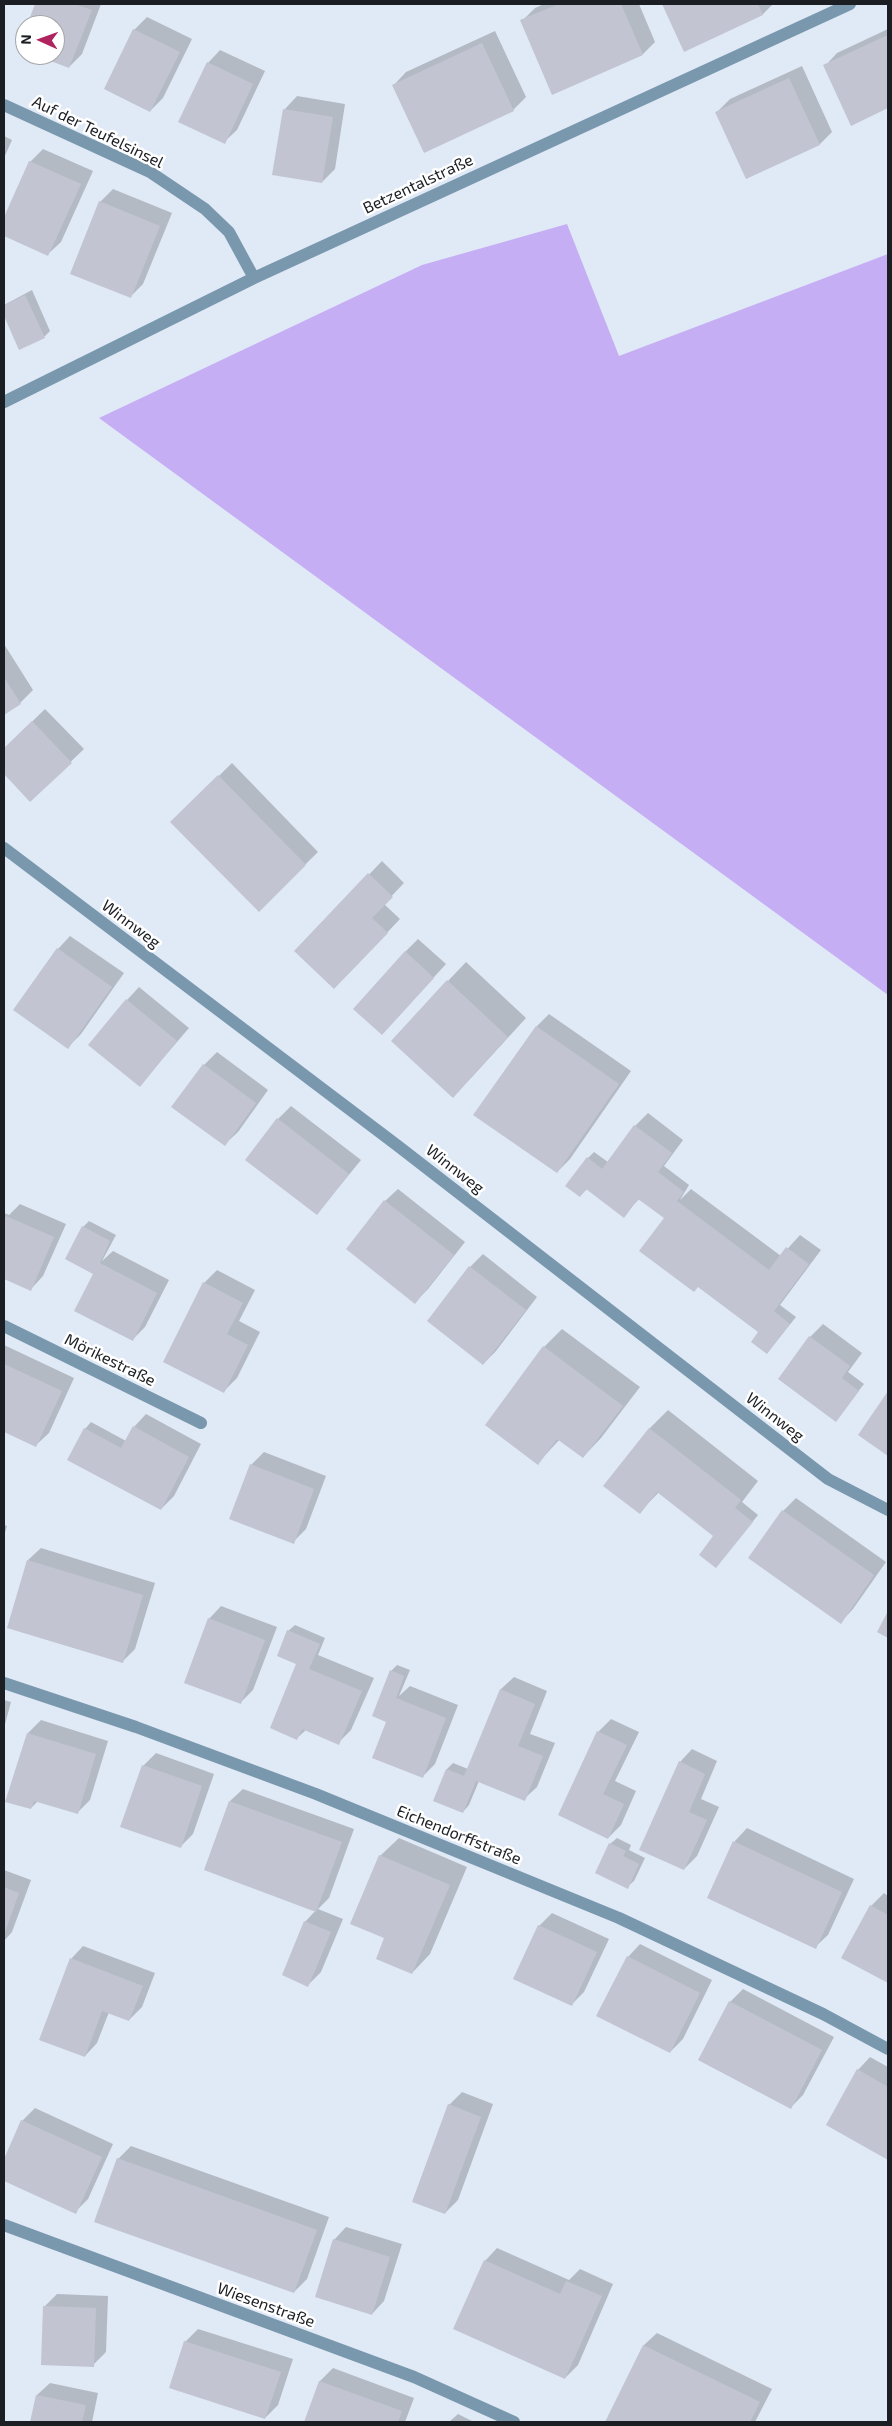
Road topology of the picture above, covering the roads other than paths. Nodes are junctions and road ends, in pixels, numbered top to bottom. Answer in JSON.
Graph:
{"nodes":[{"id":1,"x":850,"y":4,"type":"edge"},
{"id":2,"x":4,"y":106,"type":"edge"},
{"id":3,"x":254,"y":278,"type":"junction"},
{"id":4,"x":4,"y":402,"type":"edge"},
{"id":5,"x":4,"y":848,"type":"edge"},
{"id":6,"x":4,"y":1326,"type":"edge"},
{"id":7,"x":201,"y":1423,"type":"dead end"},
{"id":8,"x":888,"y":1510,"type":"edge"},
{"id":9,"x":4,"y":1683,"type":"edge"},
{"id":10,"x":888,"y":2049,"type":"edge"},
{"id":11,"x":4,"y":2225,"type":"edge"},
{"id":12,"x":514,"y":2422,"type":"edge"}],
"edges":[{"from":1,"to":3,"type":"street","name":"Betzentalstraße"},
{"from":2,"to":3,"type":"street","name":"Auf der Teufelsinsel"},
{"from":3,"to":4,"type":"street","name":"Betzentalstraße"},
{"from":5,"to":8,"type":"street","name":"Winnweg"},
{"from":6,"to":7,"type":"street","name":"Mörikestraße"},
{"from":9,"to":10,"type":"street","name":"Eichendorffstraße"},
{"from":11,"to":12,"type":"street","name":"Wiesenstraße"}]}
